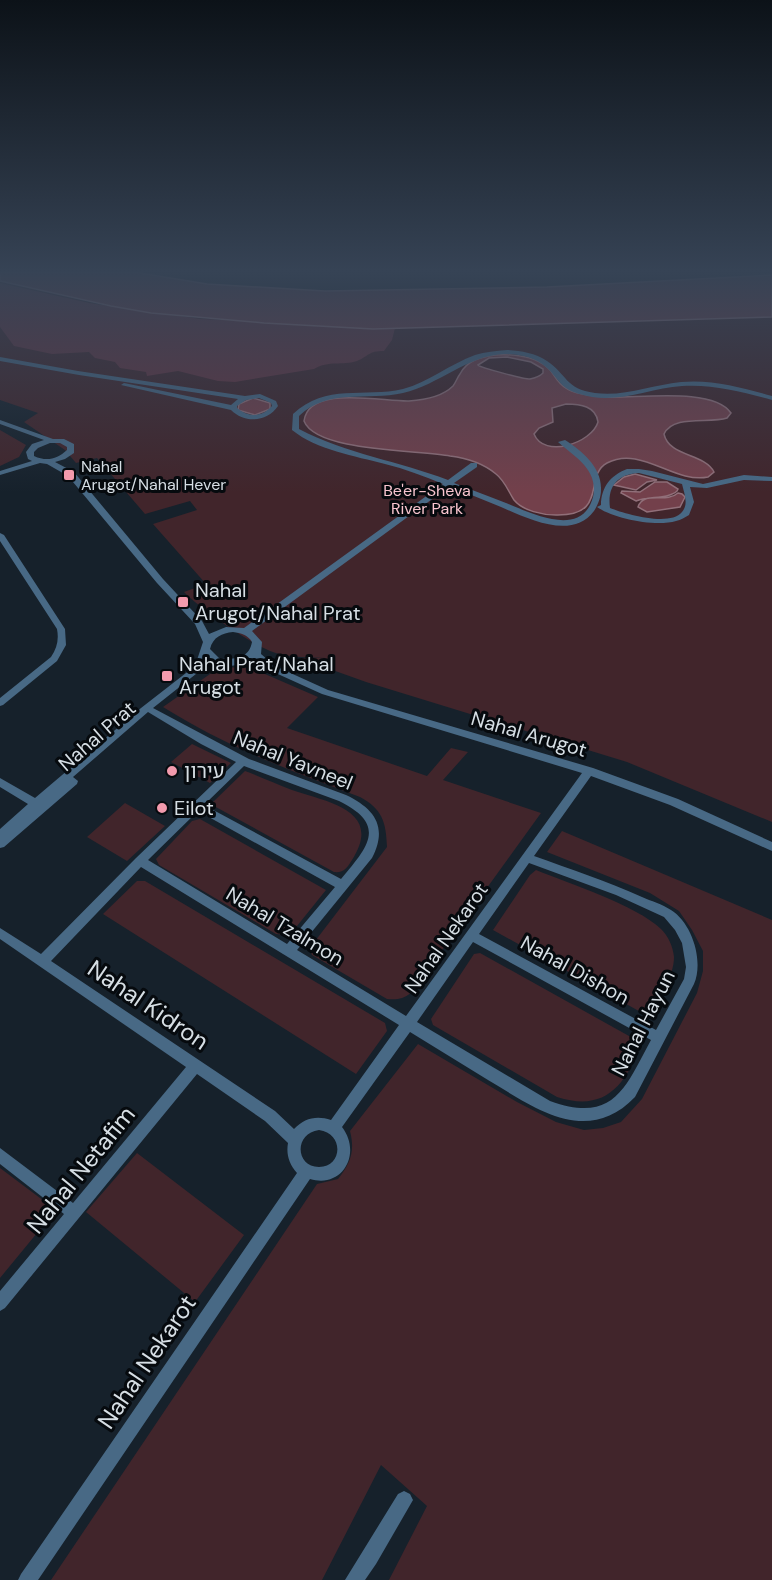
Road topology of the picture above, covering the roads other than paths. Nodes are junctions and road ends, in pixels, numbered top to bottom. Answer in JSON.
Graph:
{"nodes":[{"id":1,"x":0,"y":358,"type":"edge"},
{"id":2,"x":79,"y":374,"type":"junction"},
{"id":3,"x":245,"y":398,"type":"junction"},
{"id":4,"x":772,"y":398,"type":"edge"},
{"id":5,"x":233,"y":408,"type":"junction"},
{"id":6,"x":281,"y":409,"type":"junction"},
{"id":7,"x":297,"y":411,"type":"junction"},
{"id":8,"x":0,"y":422,"type":"edge"},
{"id":9,"x":25,"y":432,"type":"junction"},
{"id":10,"x":52,"y":441,"type":"junction"},
{"id":11,"x":562,"y":442,"type":"dead end"},
{"id":12,"x":35,"y":446,"type":"junction"},
{"id":13,"x":30,"y":454,"type":"junction"},
{"id":14,"x":66,"y":456,"type":"junction"},
{"id":15,"x":39,"y":461,"type":"junction"},
{"id":16,"x":49,"y":462,"type":"junction"},
{"id":17,"x":474,"y":465,"type":"dead end"},
{"id":18,"x":14,"y":467,"type":"junction"},
{"id":19,"x":0,"y":473,"type":"edge"},
{"id":20,"x":71,"y":474,"type":"junction"},
{"id":21,"x":772,"y":479,"type":"edge"},
{"id":22,"x":448,"y":484,"type":"junction"},
{"id":23,"x":686,"y":484,"type":"junction"},
{"id":24,"x":595,"y":504,"type":"junction"},
{"id":25,"x":606,"y":509,"type":"junction"},
{"id":26,"x":2,"y":541,"type":"edge"},
{"id":27,"x":189,"y":613,"type":"junction"},
{"id":28,"x":232,"y":629,"type":"junction"},
{"id":29,"x":246,"y":631,"type":"junction"},
{"id":30,"x":207,"y":646,"type":"junction"},
{"id":31,"x":256,"y":650,"type":"junction"},
{"id":32,"x":243,"y":661,"type":"junction"},
{"id":33,"x":223,"y":663,"type":"junction"},
{"id":34,"x":272,"y":668,"type":"junction"},
{"id":35,"x":1,"y":702,"type":"edge"},
{"id":36,"x":152,"y":711,"type":"junction"},
{"id":37,"x":243,"y":762,"type":"junction"},
{"id":38,"x":589,"y":771,"type":"junction"},
{"id":39,"x":0,"y":782,"type":"edge"},
{"id":40,"x":36,"y":804,"type":"junction"},
{"id":41,"x":197,"y":806,"type":"junction"},
{"id":42,"x":0,"y":835,"type":"edge"},
{"id":43,"x":0,"y":844,"type":"edge"},
{"id":44,"x":772,"y":847,"type":"edge"},
{"id":45,"x":528,"y":858,"type":"junction"},
{"id":46,"x":140,"y":861,"type":"junction"},
{"id":47,"x":343,"y":886,"type":"junction"},
{"id":48,"x":0,"y":933,"type":"edge"},
{"id":49,"x":473,"y":936,"type":"junction"},
{"id":50,"x":289,"y":951,"type":"junction"},
{"id":51,"x":43,"y":961,"type":"junction"},
{"id":52,"x":410,"y":1024,"type":"junction"},
{"id":53,"x":658,"y":1038,"type":"junction"},
{"id":54,"x":196,"y":1065,"type":"junction"},
{"id":55,"x":270,"y":1116,"type":"junction"},
{"id":56,"x":334,"y":1127,"type":"junction"},
{"id":57,"x":306,"y":1128,"type":"junction"},
{"id":58,"x":296,"y":1142,"type":"junction"},
{"id":59,"x":0,"y":1155,"type":"edge"},
{"id":60,"x":307,"y":1171,"type":"junction"},
{"id":61,"x":75,"y":1213,"type":"junction"},
{"id":62,"x":0,"y":1303,"type":"edge"},
{"id":63,"x":404,"y":1500,"type":"dead end"},
{"id":64,"x":27,"y":1580,"type":"edge"},
{"id":65,"x":354,"y":1580,"type":"edge"}],
"edges":[{"from":1,"to":2,"type":"street"},
{"from":2,"to":3,"type":"street"},
{"from":2,"to":5,"type":"street"},
{"from":3,"to":5,"type":"street"},
{"from":3,"to":6,"type":"street"},
{"from":4,"to":7,"type":"street"},
{"from":5,"to":6,"type":"street"},
{"from":6,"to":7,"type":"street"},
{"from":7,"to":22,"type":"street"},
{"from":8,"to":9,"type":"street"},
{"from":9,"to":10,"type":"street"},
{"from":9,"to":12,"type":"street"},
{"from":10,"to":12,"type":"street"},
{"from":10,"to":14,"type":"street"},
{"from":11,"to":24,"type":"street"},
{"from":12,"to":13,"type":"street"},
{"from":13,"to":15,"type":"street"},
{"from":13,"to":18,"type":"street"},
{"from":14,"to":16,"type":"street"},
{"from":14,"to":20,"type":"street"},
{"from":15,"to":16,"type":"street"},
{"from":15,"to":18,"type":"street"},
{"from":16,"to":20,"type":"street"},
{"from":17,"to":22,"type":"street"},
{"from":18,"to":19,"type":"street"},
{"from":20,"to":27,"type":"street"},
{"from":21,"to":23,"type":"street"},
{"from":22,"to":24,"type":"street"},
{"from":22,"to":29,"type":"street"},
{"from":23,"to":25,"type":"street"},
{"from":23,"to":25,"type":"street"},
{"from":24,"to":25,"type":"street"},
{"from":26,"to":35,"type":"street"},
{"from":27,"to":28,"type":"street"},
{"from":27,"to":30,"type":"street"},
{"from":28,"to":29,"type":"street"},
{"from":28,"to":30,"type":"street"},
{"from":29,"to":31,"type":"street"},
{"from":30,"to":33,"type":"street"},
{"from":30,"to":40,"type":"street","name":"Nahal Prat"},
{"from":31,"to":32,"type":"street"},
{"from":31,"to":34,"type":"street","name":"Nahal Arugot"},
{"from":32,"to":33,"type":"street"},
{"from":32,"to":34,"type":"street","name":"Nahal Arugot"},
{"from":33,"to":36,"type":"street","name":"Nahal Prat"},
{"from":34,"to":38,"type":"street","name":"Nahal Arugot"},
{"from":36,"to":37,"type":"street","name":"Nahal Yavneel"},
{"from":36,"to":43,"type":"street","name":"Nahal Prat"},
{"from":37,"to":41,"type":"street"},
{"from":37,"to":47,"type":"street","name":"Nahal Yavneel"},
{"from":38,"to":44,"type":"street","name":"Nahal Arugot"},
{"from":38,"to":45,"type":"street","name":"Nahal Nekarot"},
{"from":39,"to":40,"type":"street"},
{"from":40,"to":42,"type":"street","name":"Nahal Prat"},
{"from":41,"to":46,"type":"street"},
{"from":41,"to":47,"type":"street"},
{"from":45,"to":49,"type":"street","name":"Nahal Nekarot"},
{"from":45,"to":53,"type":"street","name":"Nahal Hayun"},
{"from":46,"to":50,"type":"street","name":"Nahal Tzalmon"},
{"from":46,"to":51,"type":"street"},
{"from":47,"to":50,"type":"street","name":"Nahal Yavneel"},
{"from":48,"to":51,"type":"street","name":"Nahal Kidron"},
{"from":49,"to":52,"type":"street","name":"Nahal Nekarot"},
{"from":49,"to":53,"type":"street","name":"Nahal Dishon"},
{"from":50,"to":52,"type":"street","name":"Nahal Tzalmon"},
{"from":51,"to":54,"type":"street","name":"Nahal Kidron"},
{"from":52,"to":53,"type":"street","name":"Nahal Hayun"},
{"from":52,"to":56,"type":"street","name":"Nahal Nekarot"},
{"from":54,"to":55,"type":"street","name":"Nahal Kidron"},
{"from":54,"to":61,"type":"street","name":"Nahal Netafim"},
{"from":55,"to":57,"type":"street","name":"Nahal Kidron"},
{"from":55,"to":58,"type":"street","name":"Nahal Kidron"},
{"from":56,"to":57,"type":"street"},
{"from":56,"to":60,"type":"street"},
{"from":57,"to":58,"type":"street"},
{"from":58,"to":60,"type":"street"},
{"from":59,"to":61,"type":"street"},
{"from":60,"to":64,"type":"street","name":"Nahal Nekarot"},
{"from":61,"to":62,"type":"street","name":"Nahal Netafim"},
{"from":63,"to":65,"type":"street"}]}
